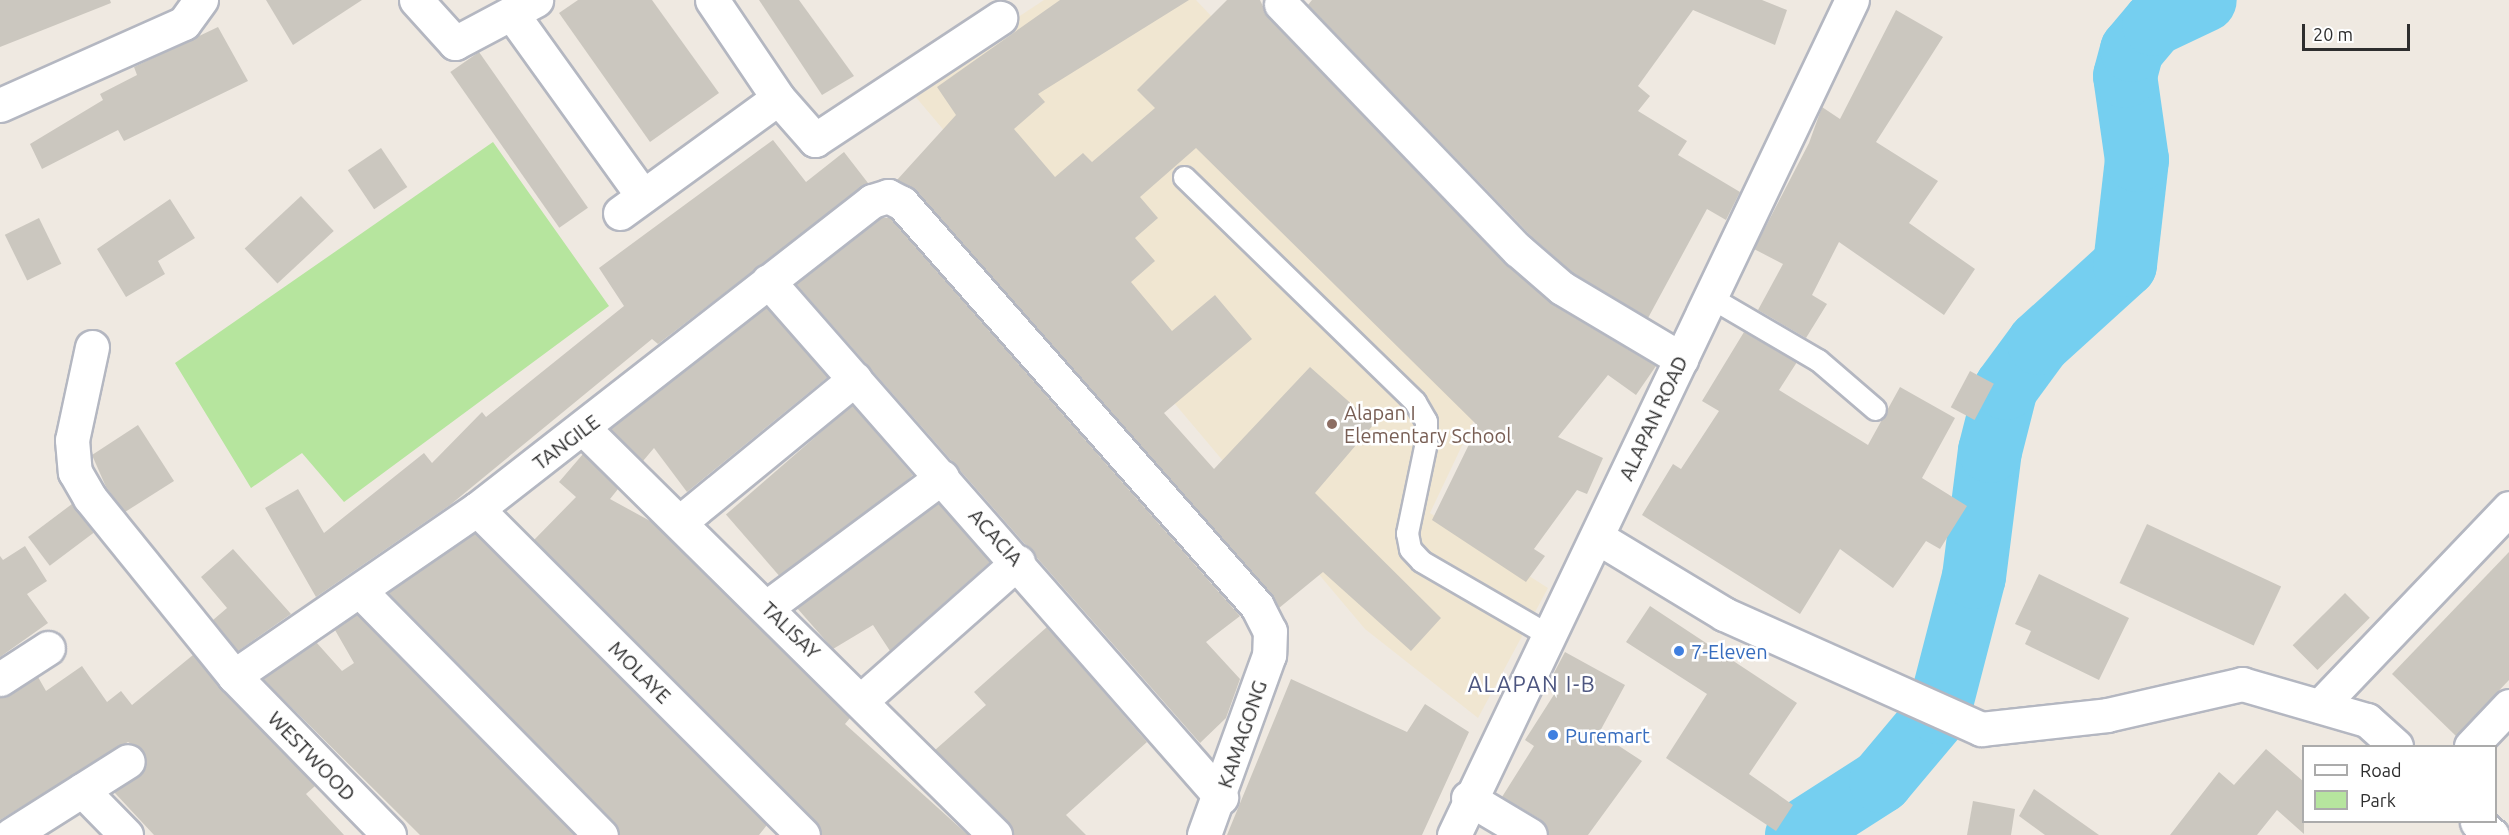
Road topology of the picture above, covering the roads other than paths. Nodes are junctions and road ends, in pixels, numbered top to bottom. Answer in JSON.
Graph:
{"nodes":[{"id":1,"x":201,"y":0,"type":"edge"},
{"id":2,"x":416,"y":0,"type":"edge"},
{"id":3,"x":712,"y":0,"type":"edge"},
{"id":4,"x":1852,"y":0,"type":"edge"},
{"id":5,"x":1281,"y":4,"type":"dead end"},
{"id":6,"x":524,"y":7,"type":"edge"},
{"id":7,"x":1000,"y":18,"type":"dead end"},
{"id":8,"x":778,"y":98,"type":"junction"},
{"id":9,"x":0,"y":105,"type":"edge"},
{"id":10,"x":1184,"y":177,"type":"dead end"},
{"id":11,"x":768,"y":281,"type":"junction"},
{"id":12,"x":1710,"y":297,"type":"junction"},
{"id":13,"x":92,"y":347,"type":"dead end"},
{"id":14,"x":1681,"y":359,"type":"junction"},
{"id":15,"x":855,"y":379,"type":"junction"},
{"id":16,"x":1875,"y":409,"type":"dead end"},
{"id":17,"x":584,"y":429,"type":"junction"},
{"id":18,"x":942,"y":477,"type":"junction"},
{"id":19,"x":2509,"y":508,"type":"edge"},
{"id":20,"x":477,"y":509,"type":"junction"},
{"id":21,"x":680,"y":522,"type":"junction"},
{"id":22,"x":1597,"y":537,"type":"junction"},
{"id":23,"x":1018,"y":562,"type":"junction"},
{"id":24,"x":360,"y":591,"type":"junction"},
{"id":25,"x":767,"y":607,"type":"junction"},
{"id":26,"x":1270,"y":631,"type":"joint"},
{"id":27,"x":1547,"y":634,"type":"junction"},
{"id":28,"x":48,"y":648,"type":"dead end"},
{"id":29,"x":234,"y":676,"type":"junction"},
{"id":30,"x":0,"y":679,"type":"edge"},
{"id":31,"x":863,"y":699,"type":"junction"},
{"id":32,"x":2320,"y":706,"type":"junction"},
{"id":33,"x":2509,"y":706,"type":"edge"},
{"id":34,"x":2394,"y":745,"type":"edge"},
{"id":35,"x":2473,"y":745,"type":"edge"},
{"id":36,"x":128,"y":761,"type":"dead end"},
{"id":37,"x":82,"y":790,"type":"junction"},
{"id":38,"x":1221,"y":797,"type":"junction"},
{"id":39,"x":1468,"y":798,"type":"junction"},
{"id":40,"x":2478,"y":823,"type":"edge"},
{"id":41,"x":11,"y":835,"type":"edge"},
{"id":42,"x":126,"y":835,"type":"edge"},
{"id":43,"x":389,"y":835,"type":"edge"},
{"id":44,"x":601,"y":835,"type":"edge"},
{"id":45,"x":803,"y":835,"type":"edge"},
{"id":46,"x":995,"y":835,"type":"edge"},
{"id":47,"x":1204,"y":835,"type":"edge"},
{"id":48,"x":1454,"y":835,"type":"edge"},
{"id":49,"x":1530,"y":835,"type":"edge"},
{"id":50,"x":2492,"y":835,"type":"edge"}],
"edges":[{"from":1,"to":9,"type":"street"},
{"from":2,"to":6,"type":"street"},
{"from":3,"to":8,"type":"street"},
{"from":4,"to":12,"type":"street","name":"ALAPAN ROAD"},
{"from":5,"to":14,"type":"street"},
{"from":6,"to":8,"type":"street"},
{"from":7,"to":8,"type":"street"},
{"from":10,"to":27,"type":"lane"},
{"from":11,"to":15,"type":"street","name":"ACACIA"},
{"from":11,"to":17,"type":"street","name":"TANGILE"},
{"from":11,"to":26,"type":"street","name":"TANGILE"},
{"from":12,"to":14,"type":"street","name":"ALAPAN ROAD"},
{"from":12,"to":16,"type":"lane"},
{"from":13,"to":29,"type":"street","name":"WESTWOOD"},
{"from":14,"to":22,"type":"street","name":"ALAPAN ROAD"},
{"from":15,"to":18,"type":"street","name":"ACACIA"},
{"from":15,"to":21,"type":"street"},
{"from":17,"to":20,"type":"street","name":"TANGILE"},
{"from":17,"to":21,"type":"street","name":"TALISAY"},
{"from":18,"to":23,"type":"street","name":"ACACIA"},
{"from":18,"to":25,"type":"street"},
{"from":19,"to":32,"type":"street"},
{"from":20,"to":24,"type":"street","name":"TANGILE"},
{"from":20,"to":45,"type":"street","name":"MOLAYE"},
{"from":21,"to":25,"type":"street","name":"TALISAY"},
{"from":22,"to":27,"type":"street","name":"ALAPAN ROAD"},
{"from":22,"to":32,"type":"street"},
{"from":23,"to":31,"type":"street"},
{"from":23,"to":38,"type":"street","name":"ACACIA"},
{"from":24,"to":29,"type":"street","name":"TANGILE"},
{"from":24,"to":44,"type":"street"},
{"from":25,"to":31,"type":"street","name":"TALISAY"},
{"from":26,"to":38,"type":"street","name":"KAMAGONG"},
{"from":27,"to":39,"type":"street","name":"ALAPAN ROAD"},
{"from":28,"to":30,"type":"street"},
{"from":29,"to":43,"type":"street","name":"WESTWOOD"},
{"from":31,"to":46,"type":"street","name":"TALISAY"},
{"from":32,"to":34,"type":"street"},
{"from":33,"to":35,"type":"street"},
{"from":36,"to":37,"type":"street"},
{"from":37,"to":41,"type":"street"},
{"from":37,"to":42,"type":"street"},
{"from":38,"to":47,"type":"street","name":"KAMAGONG"},
{"from":39,"to":48,"type":"street","name":"ALAPAN ROAD"},
{"from":39,"to":49,"type":"street"},
{"from":40,"to":50,"type":"street"}]}
